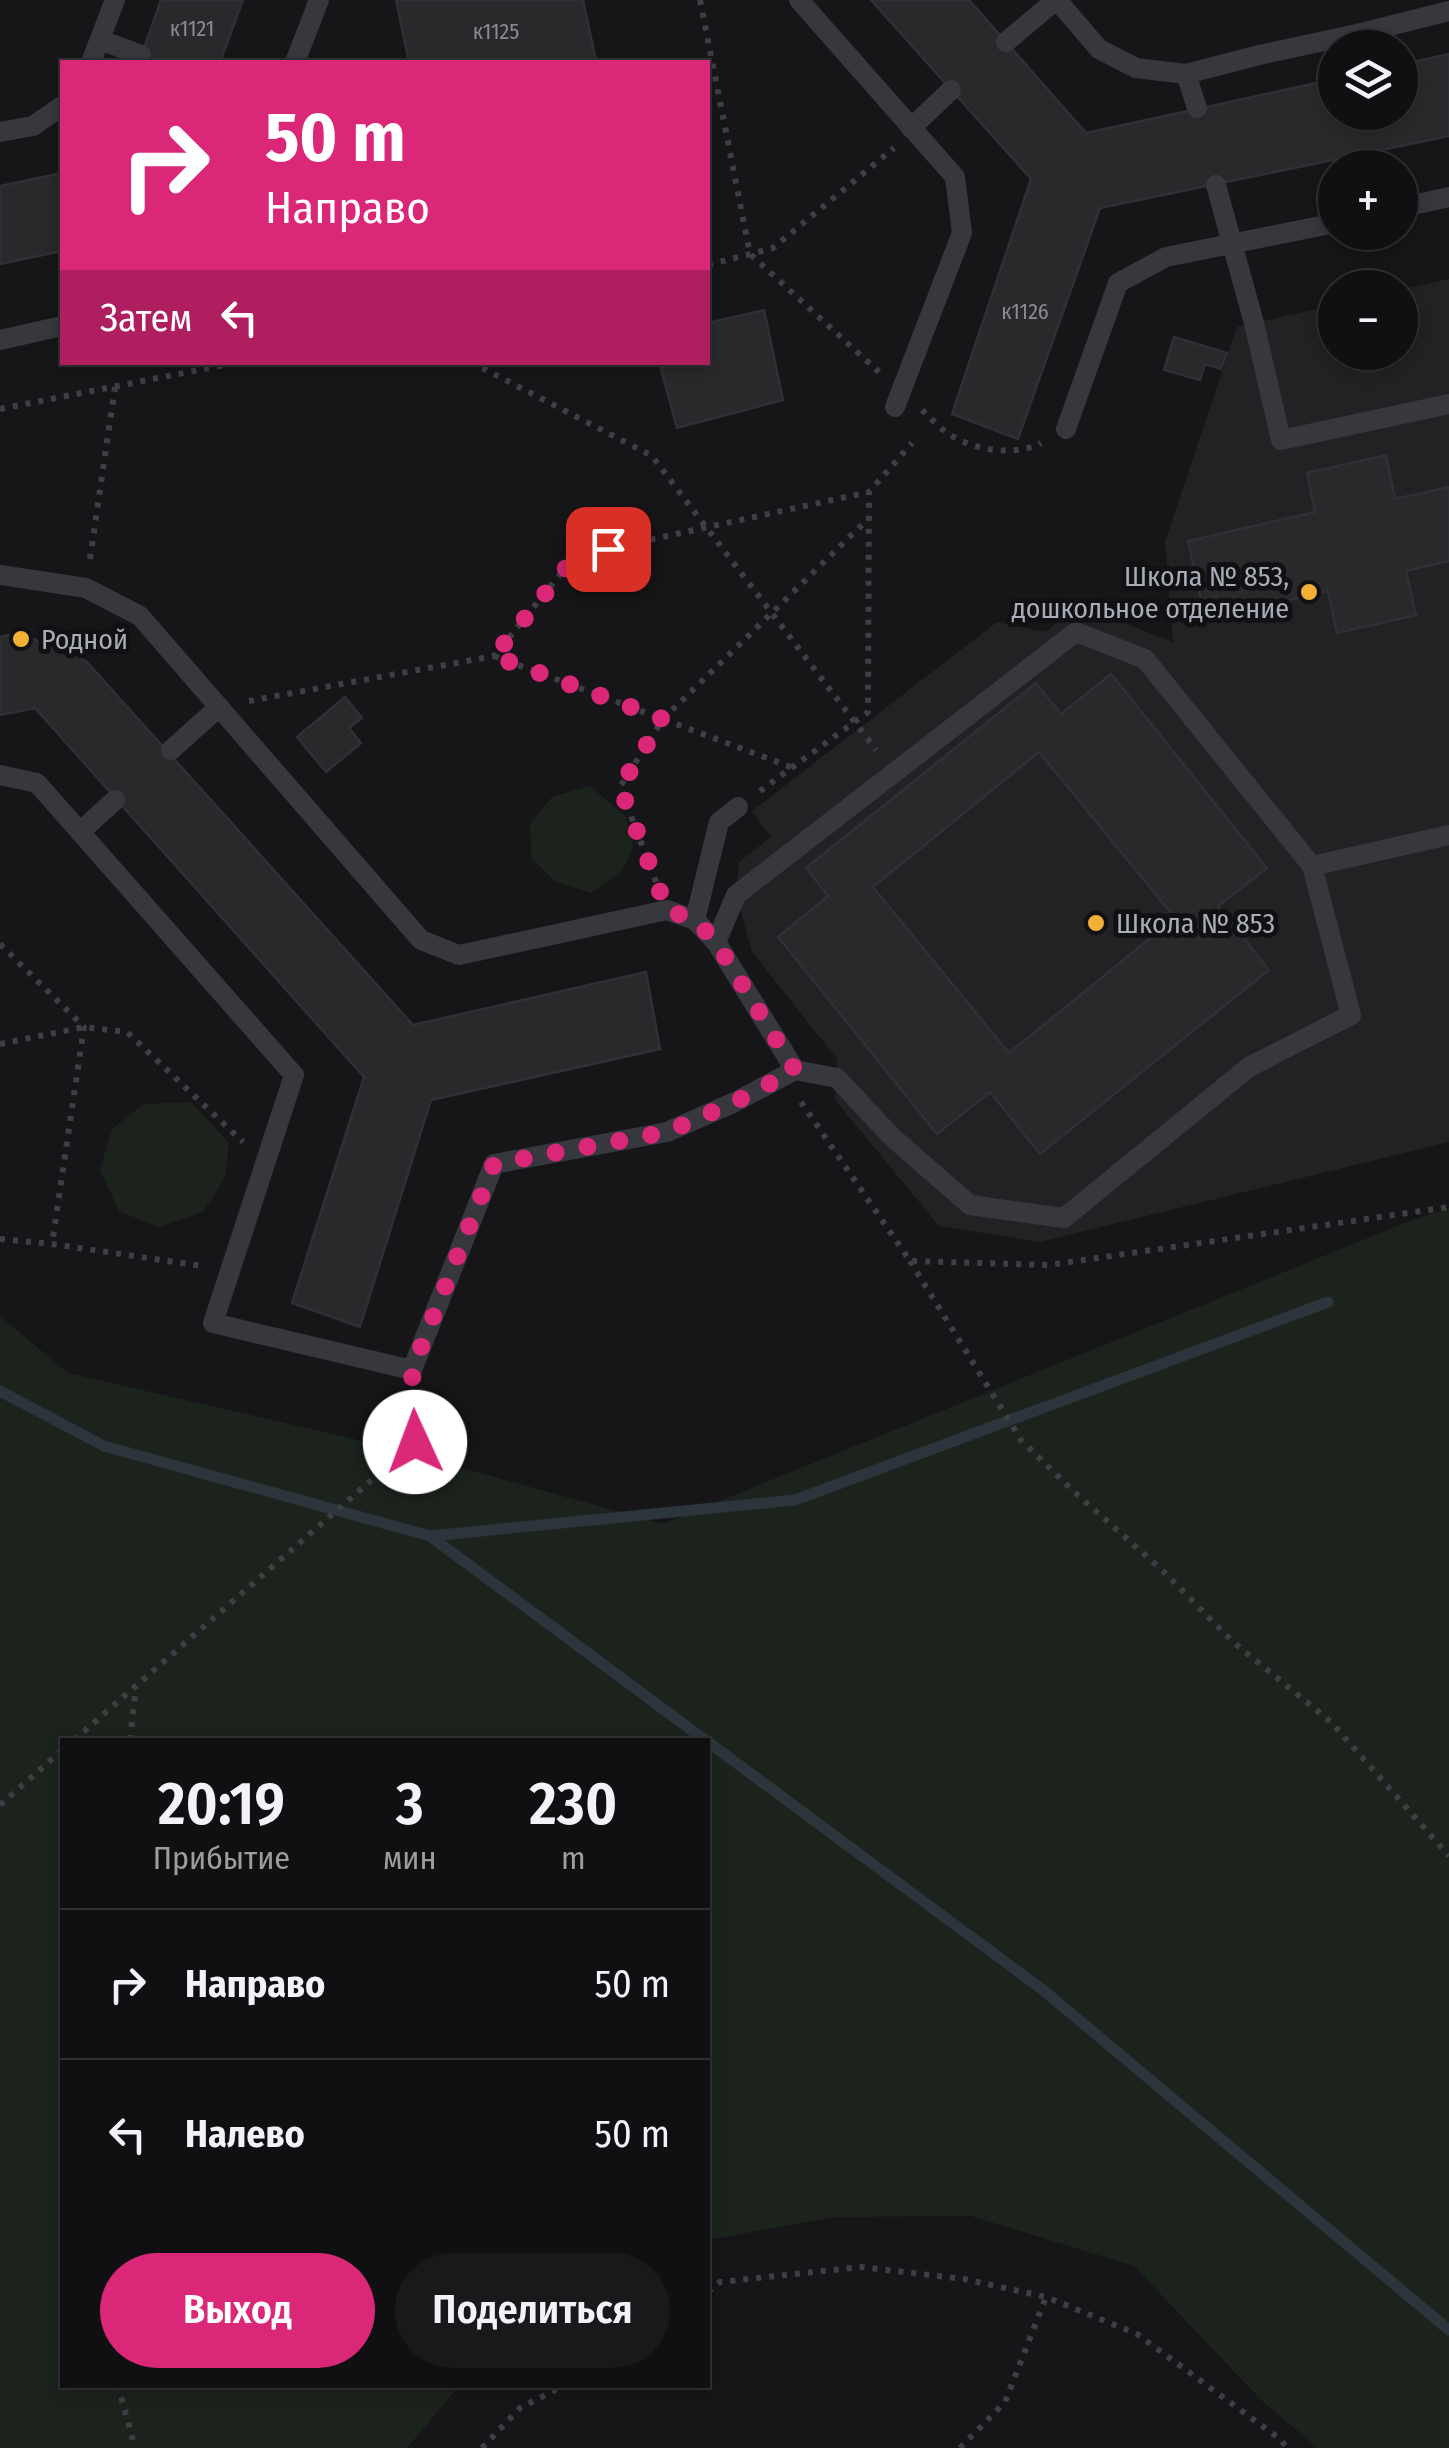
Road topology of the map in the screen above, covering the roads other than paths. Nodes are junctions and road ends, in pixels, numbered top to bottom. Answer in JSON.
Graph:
{"nodes":[{"id":1,"x":115,"y":0,"type":"edge"},
{"id":2,"x":319,"y":0,"type":"edge"},
{"id":3,"x":799,"y":0,"type":"edge"},
{"id":4,"x":1056,"y":0,"type":"edge"},
{"id":5,"x":1449,"y":11,"type":"edge"},
{"id":6,"x":100,"y":40,"type":"junction"},
{"id":7,"x":1006,"y":42,"type":"dead end"},
{"id":8,"x":141,"y":55,"type":"dead end"},
{"id":9,"x":93,"y":60,"type":"edge"},
{"id":10,"x":296,"y":60,"type":"edge"},
{"id":11,"x":1186,"y":74,"type":"junction"},
{"id":12,"x":951,"y":90,"type":"dead end"},
{"id":13,"x":60,"y":107,"type":"edge"},
{"id":14,"x":1197,"y":108,"type":"dead end"},
{"id":15,"x":912,"y":128,"type":"junction"},
{"id":16,"x":0,"y":132,"type":"edge"},
{"id":17,"x":1216,"y":185,"type":"dead end"},
{"id":18,"x":1449,"y":197,"type":"edge"},
{"id":19,"x":1418,"y":204,"type":"edge"},
{"id":20,"x":1318,"y":227,"type":"edge"},
{"id":21,"x":1234,"y":245,"type":"junction"},
{"id":22,"x":60,"y":326,"type":"edge"},
{"id":23,"x":0,"y":340,"type":"edge"},
{"id":24,"x":1449,"y":404,"type":"edge"},
{"id":25,"x":895,"y":407,"type":"dead end"},
{"id":26,"x":1066,"y":429,"type":"dead end"},
{"id":27,"x":0,"y":575,"type":"edge"},
{"id":28,"x":219,"y":706,"type":"junction"},
{"id":29,"x":171,"y":750,"type":"dead end"},
{"id":30,"x":0,"y":775,"type":"edge"},
{"id":31,"x":115,"y":800,"type":"dead end"},
{"id":32,"x":738,"y":806,"type":"road end"},
{"id":33,"x":80,"y":832,"type":"junction"},
{"id":34,"x":1449,"y":835,"type":"edge"},
{"id":35,"x":1312,"y":866,"type":"junction"},
{"id":36,"x":695,"y":920,"type":"junction"},
{"id":37,"x":716,"y":942,"type":"junction"},
{"id":38,"x":795,"y":1070,"type":"junction"}],
"edges":[{"from":1,"to":6,"type":"lane"},
{"from":2,"to":10,"type":"lane"},
{"from":3,"to":15,"type":"lane"},
{"from":4,"to":7,"type":"lane"},
{"from":4,"to":11,"type":"lane"},
{"from":5,"to":11,"type":"lane"},
{"from":6,"to":8,"type":"lane"},
{"from":6,"to":9,"type":"lane"},
{"from":11,"to":14,"type":"lane"},
{"from":12,"to":15,"type":"lane"},
{"from":13,"to":16,"type":"lane"},
{"from":15,"to":25,"type":"lane"},
{"from":17,"to":21,"type":"lane"},
{"from":18,"to":19,"type":"lane"},
{"from":20,"to":21,"type":"lane"},
{"from":21,"to":24,"type":"lane"},
{"from":21,"to":26,"type":"lane"},
{"from":22,"to":23,"type":"lane"},
{"from":27,"to":28,"type":"lane"},
{"from":28,"to":29,"type":"lane"},
{"from":28,"to":36,"type":"lane"},
{"from":30,"to":33,"type":"lane"},
{"from":31,"to":33,"type":"lane"},
{"from":32,"to":36,"type":"lane"},
{"from":33,"to":38,"type":"lane"},
{"from":34,"to":35,"type":"lane"},
{"from":35,"to":37,"type":"lane"},
{"from":35,"to":38,"type":"lane"},
{"from":36,"to":37,"type":"lane"},
{"from":37,"to":38,"type":"lane"}]}
